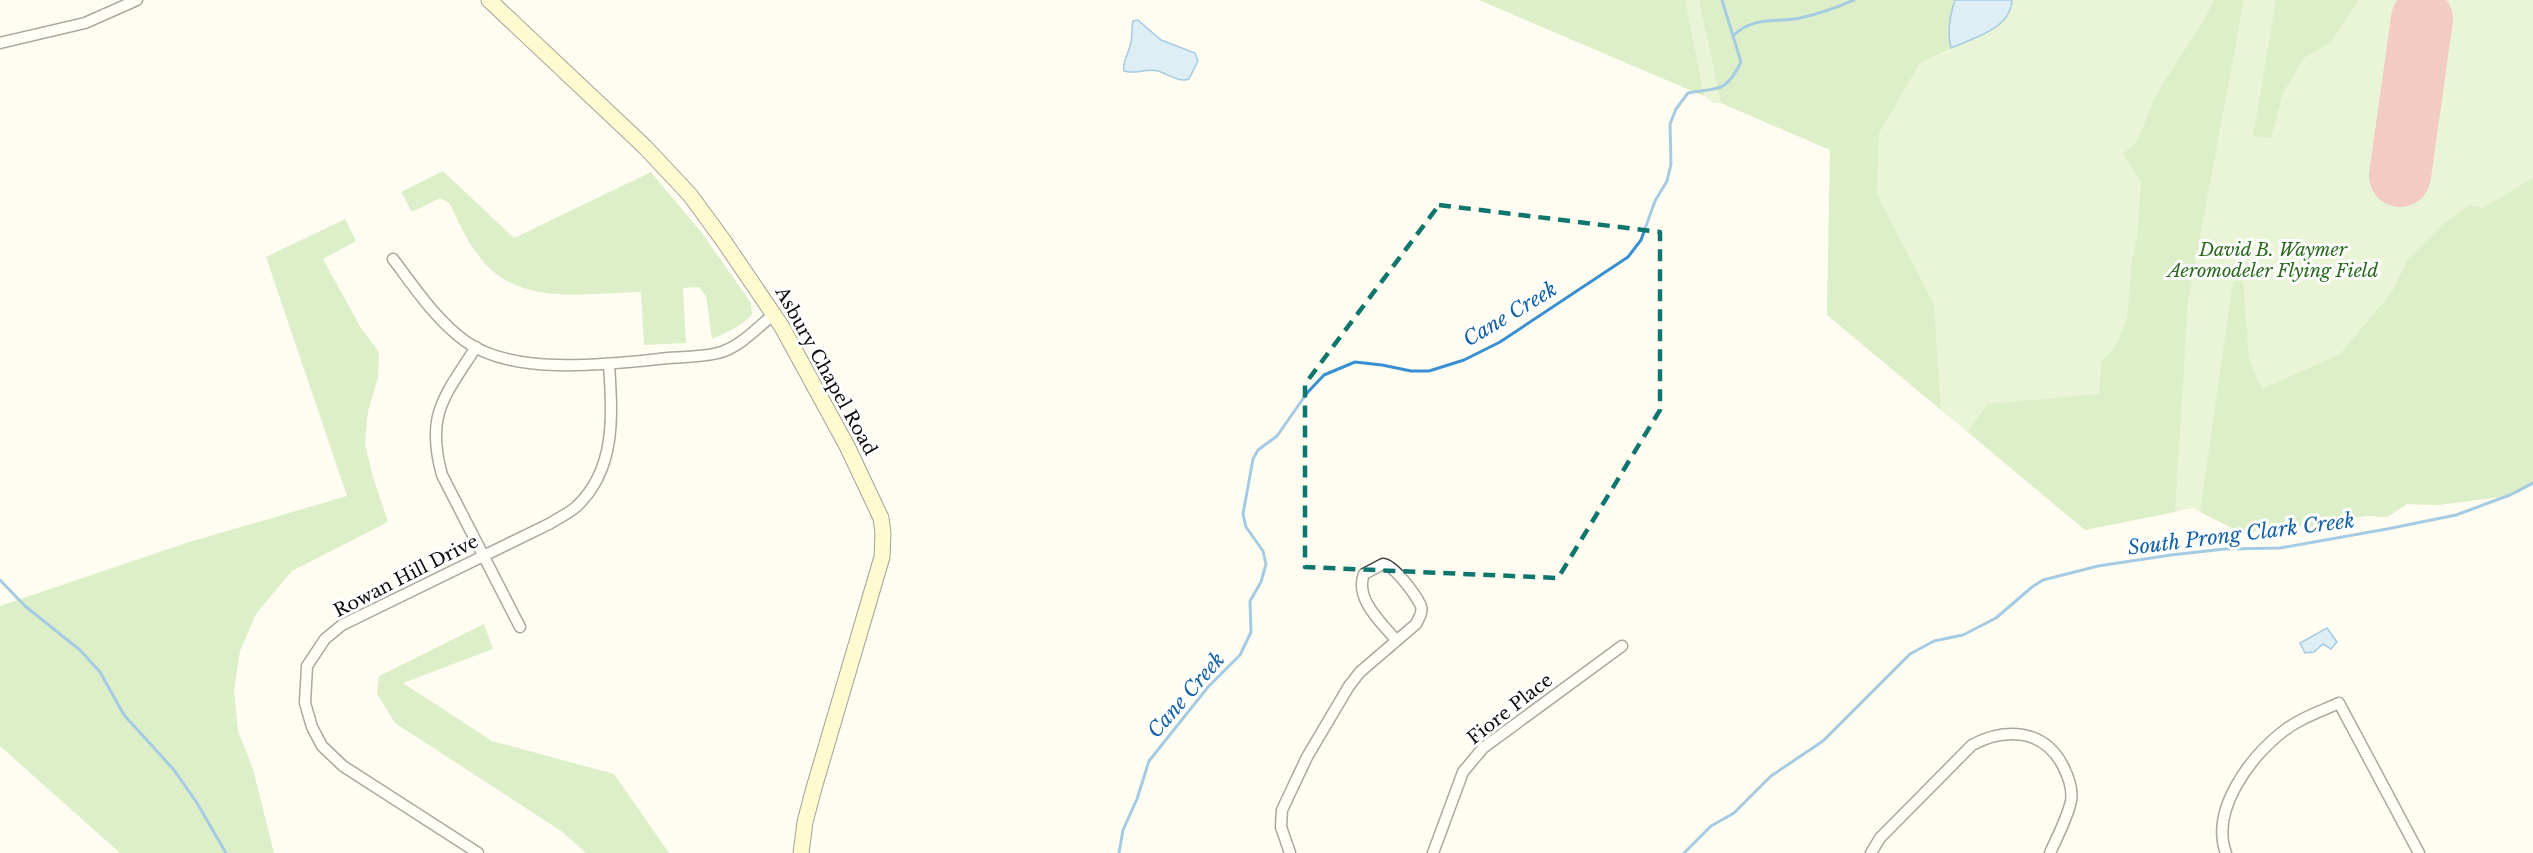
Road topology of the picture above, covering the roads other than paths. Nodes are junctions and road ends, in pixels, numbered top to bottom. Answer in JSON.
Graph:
{"nodes":[{"id":1,"x":137,"y":0,"type":"edge"},
{"id":2,"x":489,"y":0,"type":"edge"},
{"id":3,"x":0,"y":43,"type":"edge"},
{"id":4,"x":393,"y":259,"type":"dead end"},
{"id":5,"x":774,"y":314,"type":"junction"},
{"id":6,"x":476,"y":347,"type":"junction"},
{"id":7,"x":609,"y":364,"type":"junction"},
{"id":8,"x":483,"y":555,"type":"junction"},
{"id":9,"x":519,"y":627,"type":"dead end"},
{"id":10,"x":1396,"y":640,"type":"junction"},
{"id":11,"x":1622,"y":646,"type":"dead end"},
{"id":12,"x":478,"y":853,"type":"edge"},
{"id":13,"x":801,"y":853,"type":"edge"},
{"id":14,"x":1290,"y":853,"type":"edge"},
{"id":15,"x":1433,"y":853,"type":"edge"},
{"id":16,"x":1871,"y":853,"type":"edge"},
{"id":17,"x":2050,"y":853,"type":"edge"},
{"id":18,"x":2226,"y":853,"type":"edge"},
{"id":19,"x":2419,"y":853,"type":"edge"}],
"edges":[{"from":1,"to":3,"type":"street"},
{"from":2,"to":5,"type":"main road","name":"Asbury Chapel Road"},
{"from":4,"to":6,"type":"street"},
{"from":5,"to":7,"type":"street"},
{"from":5,"to":13,"type":"main road","name":"Asbury Chapel Road"},
{"from":6,"to":7,"type":"street"},
{"from":6,"to":8,"type":"street"},
{"from":7,"to":8,"type":"street","name":"Rowan Hill Drive"},
{"from":8,"to":9,"type":"street"},
{"from":8,"to":12,"type":"street","name":"Rowan Hill Drive"},
{"from":10,"to":10,"type":"street"},
{"from":10,"to":14,"type":"street"},
{"from":11,"to":15,"type":"street","name":"Fiore Place"},
{"from":16,"to":17,"type":"street"},
{"from":18,"to":19,"type":"street"}]}
